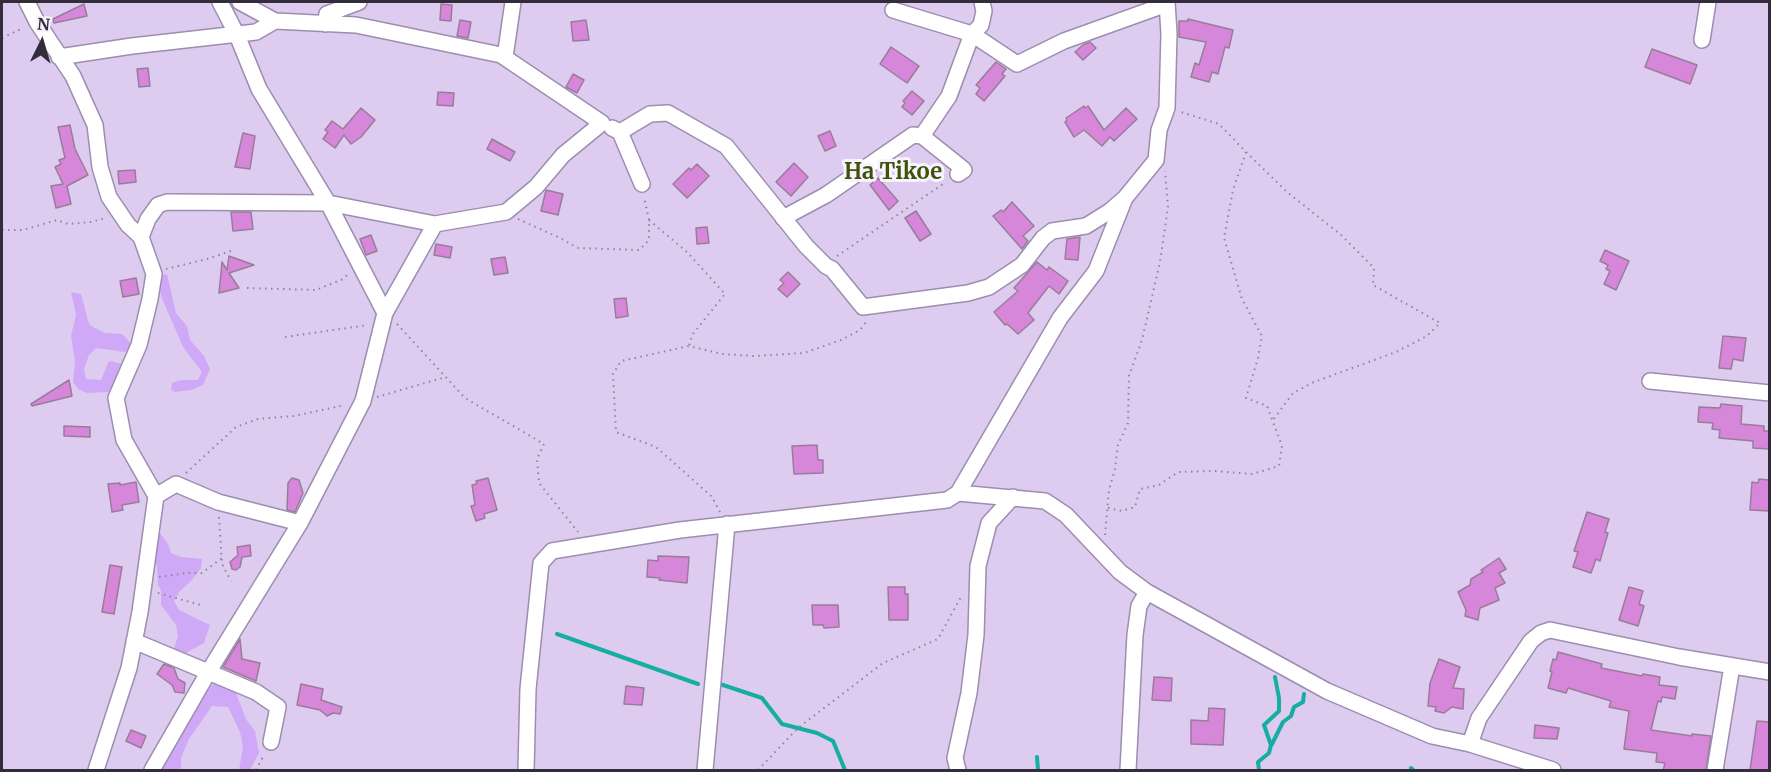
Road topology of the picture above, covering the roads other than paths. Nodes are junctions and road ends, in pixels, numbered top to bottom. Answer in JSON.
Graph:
{"nodes":[{"id":1,"x":27,"y":2,"type":"edge"},
{"id":2,"x":220,"y":2,"type":"edge"},
{"id":3,"x":240,"y":2,"type":"edge"},
{"id":4,"x":359,"y":2,"type":"edge"},
{"id":5,"x":513,"y":2,"type":"edge"},
{"id":6,"x":982,"y":2,"type":"edge"},
{"id":7,"x":1708,"y":2,"type":"edge"},
{"id":8,"x":1167,"y":3,"type":"edge"},
{"id":9,"x":893,"y":10,"type":"dead end"},
{"id":10,"x":275,"y":21,"type":"junction"},
{"id":11,"x":325,"y":24,"type":"junction"},
{"id":12,"x":972,"y":34,"type":"junction"},
{"id":13,"x":237,"y":35,"type":"junction"},
{"id":14,"x":1702,"y":40,"type":"dead end"},
{"id":15,"x":59,"y":57,"type":"junction"},
{"id":16,"x":505,"y":57,"type":"junction"},
{"id":17,"x":602,"y":123,"type":"junction"},
{"id":18,"x":620,"y":132,"type":"junction"},
{"id":19,"x":918,"y":135,"type":"junction"},
{"id":20,"x":958,"y":174,"type":"road end"},
{"id":21,"x":642,"y":184,"type":"road end"},
{"id":22,"x":1125,"y":198,"type":"junction"},
{"id":23,"x":328,"y":203,"type":"junction"},
{"id":24,"x":783,"y":218,"type":"junction"},
{"id":25,"x":435,"y":224,"type":"junction"},
{"id":26,"x":141,"y":237,"type":"junction"},
{"id":27,"x":385,"y":313,"type":"junction"},
{"id":28,"x":1650,"y":381,"type":"dead end"},
{"id":29,"x":1770,"y":393,"type":"edge"},
{"id":30,"x":958,"y":493,"type":"junction"},
{"id":31,"x":156,"y":496,"type":"junction"},
{"id":32,"x":1013,"y":497,"type":"junction"},
{"id":33,"x":300,"y":523,"type":"junction"},
{"id":34,"x":727,"y":524,"type":"junction"},
{"id":35,"x":1147,"y":592,"type":"junction"},
{"id":36,"x":134,"y":641,"type":"junction"},
{"id":37,"x":1732,"y":666,"type":"junction"},
{"id":38,"x":209,"y":671,"type":"junction"},
{"id":39,"x":1770,"y":672,"type":"edge"},
{"id":40,"x":271,"y":742,"type":"road end"},
{"id":41,"x":1470,"y":744,"type":"junction"},
{"id":42,"x":96,"y":771,"type":"edge"},
{"id":43,"x":152,"y":771,"type":"edge"},
{"id":44,"x":526,"y":771,"type":"edge"},
{"id":45,"x":705,"y":771,"type":"edge"},
{"id":46,"x":958,"y":771,"type":"edge"},
{"id":47,"x":1128,"y":771,"type":"edge"},
{"id":48,"x":1553,"y":771,"type":"edge"},
{"id":49,"x":1715,"y":771,"type":"edge"}],
"edges":[{"from":1,"to":15,"type":"street"},
{"from":2,"to":13,"type":"street"},
{"from":3,"to":10,"type":"street"},
{"from":4,"to":11,"type":"street"},
{"from":5,"to":16,"type":"street"},
{"from":6,"to":12,"type":"street"},
{"from":7,"to":14,"type":"street"},
{"from":8,"to":12,"type":"street"},
{"from":8,"to":22,"type":"street"},
{"from":9,"to":12,"type":"street"},
{"from":10,"to":11,"type":"street"},
{"from":10,"to":13,"type":"street"},
{"from":11,"to":16,"type":"street"},
{"from":12,"to":19,"type":"street"},
{"from":13,"to":15,"type":"street"},
{"from":13,"to":23,"type":"street"},
{"from":15,"to":26,"type":"street"},
{"from":16,"to":17,"type":"street"},
{"from":17,"to":18,"type":"street"},
{"from":17,"to":25,"type":"street"},
{"from":18,"to":21,"type":"street"},
{"from":18,"to":24,"type":"street"},
{"from":19,"to":20,"type":"street"},
{"from":19,"to":24,"type":"street"},
{"from":22,"to":24,"type":"street"},
{"from":22,"to":30,"type":"street"},
{"from":23,"to":25,"type":"street"},
{"from":23,"to":26,"type":"street"},
{"from":23,"to":27,"type":"street"},
{"from":25,"to":27,"type":"street"},
{"from":26,"to":31,"type":"street"},
{"from":27,"to":33,"type":"street"},
{"from":28,"to":29,"type":"street"},
{"from":30,"to":32,"type":"street"},
{"from":30,"to":34,"type":"street"},
{"from":31,"to":33,"type":"street"},
{"from":31,"to":36,"type":"street"},
{"from":32,"to":35,"type":"street"},
{"from":32,"to":46,"type":"street"},
{"from":33,"to":38,"type":"street"},
{"from":34,"to":44,"type":"street"},
{"from":34,"to":45,"type":"street"},
{"from":35,"to":41,"type":"street"},
{"from":35,"to":47,"type":"street"},
{"from":36,"to":38,"type":"street"},
{"from":36,"to":42,"type":"street"},
{"from":37,"to":39,"type":"street"},
{"from":37,"to":41,"type":"street"},
{"from":37,"to":49,"type":"street"},
{"from":38,"to":40,"type":"street"},
{"from":38,"to":43,"type":"street"},
{"from":41,"to":48,"type":"street"}]}
